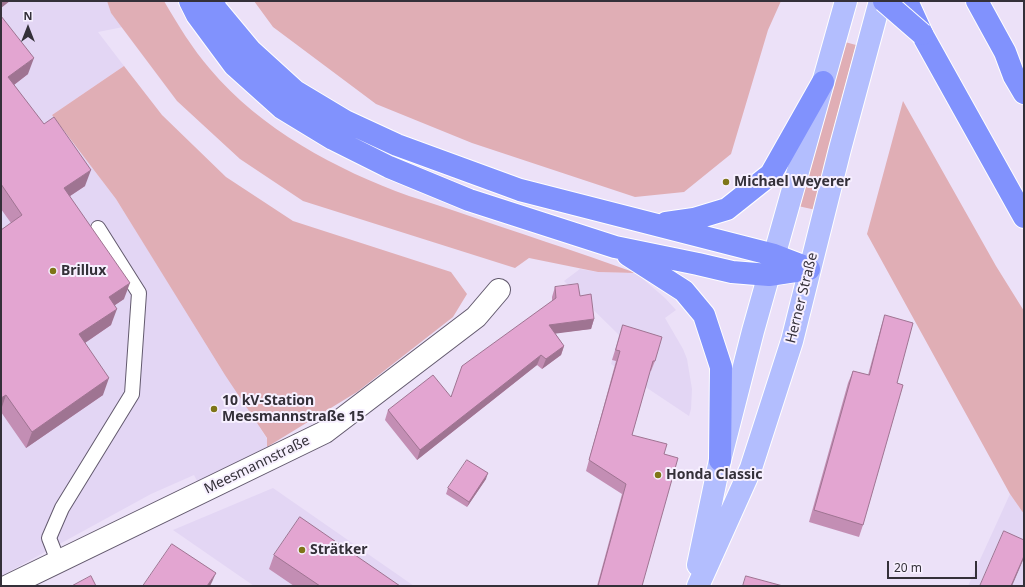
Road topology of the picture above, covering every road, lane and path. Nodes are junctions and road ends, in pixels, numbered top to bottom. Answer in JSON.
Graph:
{"nodes":[{"id":1,"x":190,"y":1,"type":"edge"},
{"id":2,"x":213,"y":1,"type":"edge"},
{"id":3,"x":846,"y":1,"type":"edge"},
{"id":4,"x":880,"y":1,"type":"edge"},
{"id":5,"x":884,"y":1,"type":"edge"},
{"id":6,"x":907,"y":1,"type":"edge"},
{"id":7,"x":976,"y":1,"type":"edge"},
{"id":8,"x":922,"y":34,"type":"junction"},
{"id":9,"x":823,"y":82,"type":"junction"},
{"id":10,"x":1021,"y":83,"type":"edge"},
{"id":11,"x":1024,"y":217,"type":"edge"},
{"id":12,"x":657,"y":224,"type":"junction"},
{"id":13,"x":98,"y":228,"type":"dead end"},
{"id":14,"x":615,"y":247,"type":"junction"},
{"id":15,"x":772,"y":265,"type":"junction"},
{"id":16,"x":809,"y":269,"type":"junction"},
{"id":17,"x":499,"y":290,"type":"dead end"},
{"id":18,"x":720,"y":460,"type":"junction"},
{"id":19,"x":58,"y":561,"type":"junction"},
{"id":20,"x":8,"y":586,"type":"edge"},
{"id":21,"x":693,"y":586,"type":"edge"},
{"id":22,"x":698,"y":586,"type":"edge"}],
"edges":[{"from":1,"to":14,"type":"highway"},
{"from":2,"to":12,"type":"highway"},
{"from":3,"to":9,"type":"main road"},
{"from":4,"to":16,"type":"main road","name":"Herner Straße"},
{"from":5,"to":8,"type":"highway","bridge":true},
{"from":6,"to":8,"type":"highway"},
{"from":7,"to":10,"type":"highway"},
{"from":8,"to":11,"type":"highway"},
{"from":9,"to":12,"type":"highway"},
{"from":9,"to":15,"type":"main road"},
{"from":12,"to":15,"type":"highway"},
{"from":13,"to":19,"type":"lane"},
{"from":14,"to":15,"type":"highway"},
{"from":14,"to":18,"type":"highway"},
{"from":15,"to":16,"type":"highway"},
{"from":15,"to":18,"type":"main road"},
{"from":16,"to":22,"type":"main road","name":"Herner Straße"},
{"from":17,"to":19,"type":"street","name":"Meesmannstraße"},
{"from":18,"to":21,"type":"main road"},
{"from":19,"to":20,"type":"street","name":"Meesmannstraße"}]}
